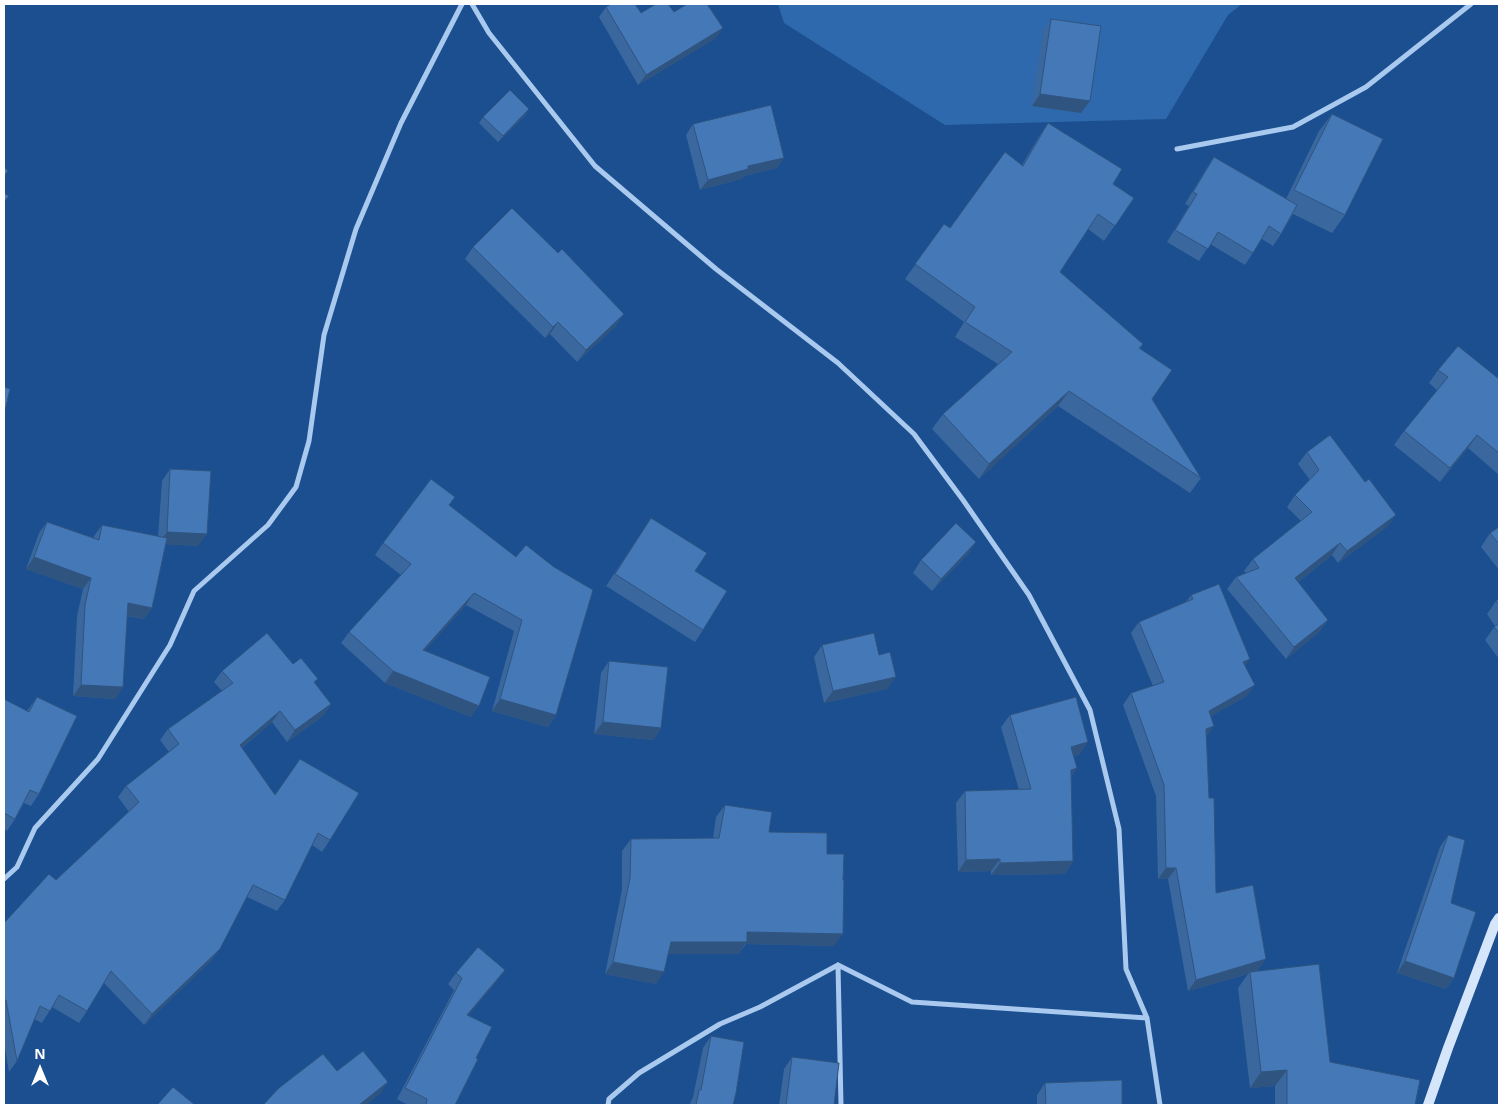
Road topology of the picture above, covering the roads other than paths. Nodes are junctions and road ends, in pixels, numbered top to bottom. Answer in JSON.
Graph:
{"nodes":[{"id":1,"x":462,"y":4,"type":"edge"},
{"id":2,"x":472,"y":4,"type":"edge"},
{"id":3,"x":1471,"y":4,"type":"edge"},
{"id":4,"x":1177,"y":149,"type":"dead end"},
{"id":5,"x":4,"y":880,"type":"edge"},
{"id":6,"x":1499,"y":918,"type":"edge"},
{"id":7,"x":838,"y":965,"type":"junction"},
{"id":8,"x":1147,"y":1018,"type":"junction"},
{"id":9,"x":608,"y":1105,"type":"edge"},
{"id":10,"x":841,"y":1105,"type":"edge"},
{"id":11,"x":1160,"y":1105,"type":"edge"},
{"id":12,"x":1428,"y":1105,"type":"edge"}],
"edges":[{"from":1,"to":5,"type":"street"},
{"from":2,"to":8,"type":"street"},
{"from":3,"to":4,"type":"street"},
{"from":6,"to":12,"type":"main road"},
{"from":7,"to":8,"type":"street"},
{"from":7,"to":9,"type":"street"},
{"from":7,"to":10,"type":"street"},
{"from":8,"to":11,"type":"street"}]}
